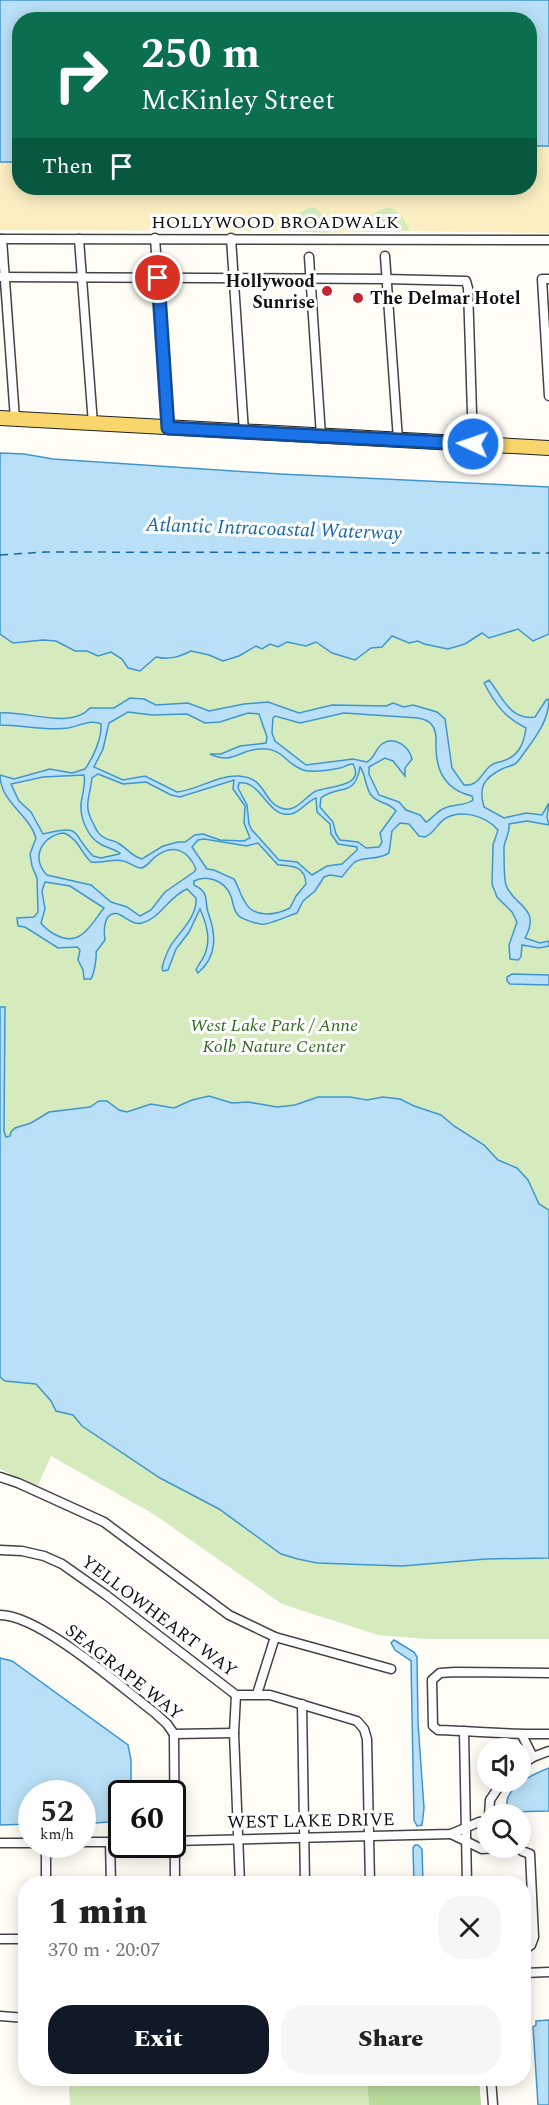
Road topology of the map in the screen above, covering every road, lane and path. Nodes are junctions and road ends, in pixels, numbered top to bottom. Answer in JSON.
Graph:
{"nodes":[{"id":1,"x":1,"y":238,"type":"edge"},
{"id":2,"x":155,"y":238,"type":"junction"},
{"id":3,"x":231,"y":238,"type":"junction"},
{"id":4,"x":79,"y":239,"type":"junction"},
{"id":5,"x":549,"y":240,"type":"edge"},
{"id":6,"x":385,"y":256,"type":"dead end"},
{"id":7,"x":309,"y":257,"type":"dead end"},
{"id":8,"x":2,"y":277,"type":"edge"},
{"id":9,"x":82,"y":278,"type":"junction"},
{"id":10,"x":158,"y":278,"type":"junction"},
{"id":11,"x":311,"y":278,"type":"junction"},
{"id":12,"x":234,"y":279,"type":"junction"},
{"id":13,"x":386,"y":279,"type":"junction"},
{"id":14,"x":545,"y":279,"type":"edge"},
{"id":15,"x":549,"y":396,"type":"edge"},
{"id":16,"x":0,"y":418,"type":"edge"},
{"id":17,"x":15,"y":419,"type":"junction"},
{"id":18,"x":93,"y":424,"type":"junction"},
{"id":19,"x":168,"y":428,"type":"junction"},
{"id":20,"x":244,"y":432,"type":"junction"},
{"id":21,"x":321,"y":436,"type":"junction"},
{"id":22,"x":398,"y":440,"type":"junction"},
{"id":23,"x":473,"y":444,"type":"junction"},
{"id":24,"x":549,"y":448,"type":"edge"},
{"id":25,"x":0,"y":1477,"type":"edge"},
{"id":26,"x":0,"y":1550,"type":"edge"},
{"id":27,"x":0,"y":1615,"type":"edge"},
{"id":28,"x":275,"y":1637,"type":"junction"},
{"id":29,"x":391,"y":1669,"type":"dead end"},
{"id":30,"x":549,"y":1673,"type":"edge"},
{"id":31,"x":257,"y":1694,"type":"junction"},
{"id":32,"x":236,"y":1695,"type":"junction"},
{"id":33,"x":302,"y":1704,"type":"junction"},
{"id":34,"x":464,"y":1731,"type":"junction"},
{"id":35,"x":234,"y":1733,"type":"junction"},
{"id":36,"x":174,"y":1734,"type":"junction"},
{"id":37,"x":549,"y":1734,"type":"edge"},
{"id":38,"x":522,"y":1735,"type":"junction"},
{"id":39,"x":549,"y":1751,"type":"edge"},
{"id":40,"x":533,"y":1757,"type":"joint"},
{"id":41,"x":174,"y":1780,"type":"edge"},
{"id":42,"x":465,"y":1810,"type":"junction"},
{"id":43,"x":477,"y":1820,"type":"edge"},
{"id":44,"x":477,"y":1823,"type":"edge"},
{"id":45,"x":465,"y":1828,"type":"junction"},
{"id":46,"x":477,"y":1829,"type":"edge"},
{"id":47,"x":451,"y":1834,"type":"junction"},
{"id":48,"x":370,"y":1836,"type":"junction"},
{"id":49,"x":304,"y":1837,"type":"junction"},
{"id":50,"x":239,"y":1839,"type":"junction"},
{"id":51,"x":186,"y":1841,"type":"edge"},
{"id":52,"x":465,"y":1841,"type":"junction"},
{"id":53,"x":477,"y":1842,"type":"edge"},
{"id":54,"x":18,"y":1843,"type":"edge"},
{"id":55,"x":0,"y":1844,"type":"edge"},
{"id":56,"x":477,"y":1846,"type":"edge"},
{"id":57,"x":477,"y":1849,"type":"edge"},
{"id":58,"x":45,"y":1858,"type":"edge"},
{"id":59,"x":110,"y":1858,"type":"edge"},
{"id":60,"x":174,"y":1858,"type":"edge"},
{"id":61,"x":530,"y":1858,"type":"edge"},
{"id":62,"x":466,"y":1863,"type":"junction"},
{"id":63,"x":46,"y":1876,"type":"edge"},
{"id":64,"x":111,"y":1876,"type":"edge"},
{"id":65,"x":175,"y":1876,"type":"edge"},
{"id":66,"x":240,"y":1876,"type":"edge"},
{"id":67,"x":305,"y":1876,"type":"edge"},
{"id":68,"x":370,"y":1876,"type":"edge"},
{"id":69,"x":467,"y":1876,"type":"edge"},
{"id":70,"x":0,"y":1939,"type":"edge"},
{"id":71,"x":18,"y":1939,"type":"edge"},
{"id":72,"x":531,"y":1941,"type":"edge"},
{"id":73,"x":549,"y":1972,"type":"edge"},
{"id":74,"x":531,"y":1973,"type":"edge"},
{"id":75,"x":0,"y":2016,"type":"edge"},
{"id":76,"x":18,"y":2017,"type":"edge"},
{"id":77,"x":492,"y":2086,"type":"edge"},
{"id":78,"x":493,"y":2105,"type":"edge"}],
"edges":[{"from":1,"to":4,"type":"street","name":"HOLLYWOOD BROADWALK"},
{"from":1,"to":8,"type":"street"},
{"from":2,"to":3,"type":"street","name":"HOLLYWOOD BROADWALK"},
{"from":2,"to":4,"type":"street","name":"HOLLYWOOD BROADWALK"},
{"from":2,"to":10,"type":"street"},
{"from":3,"to":5,"type":"street","name":"HOLLYWOOD BROADWALK"},
{"from":3,"to":12,"type":"street"},
{"from":4,"to":9,"type":"street"},
{"from":6,"to":13,"type":"street"},
{"from":7,"to":11,"type":"street"},
{"from":8,"to":9,"type":"street"},
{"from":8,"to":17,"type":"street"},
{"from":9,"to":10,"type":"street"},
{"from":9,"to":18,"type":"street"},
{"from":10,"to":12,"type":"street"},
{"from":10,"to":19,"type":"street"},
{"from":11,"to":12,"type":"street"},
{"from":11,"to":13,"type":"street"},
{"from":11,"to":21,"type":"street"},
{"from":12,"to":20,"type":"street"},
{"from":13,"to":22,"type":"street"},
{"from":13,"to":23,"type":"street"},
{"from":14,"to":15,"type":"street"},
{"from":16,"to":17,"type":"main road"},
{"from":17,"to":18,"type":"main road"},
{"from":18,"to":19,"type":"main road"},
{"from":19,"to":20,"type":"main road"},
{"from":20,"to":21,"type":"main road"},
{"from":21,"to":22,"type":"main road"},
{"from":22,"to":23,"type":"main road"},
{"from":23,"to":24,"type":"main road"},
{"from":25,"to":28,"type":"street"},
{"from":26,"to":32,"type":"street","name":"YELLOWHEART WAY"},
{"from":27,"to":36,"type":"street","name":"SEAGRAPE WAY"},
{"from":28,"to":29,"type":"street"},
{"from":28,"to":31,"type":"street"},
{"from":30,"to":34,"type":"street"},
{"from":31,"to":32,"type":"street","name":"YELLOWHEART WAY"},
{"from":31,"to":33,"type":"street","name":"YELLOWHEART WAY"},
{"from":32,"to":35,"type":"street"},
{"from":33,"to":48,"type":"street","name":"YELLOWHEART WAY"},
{"from":33,"to":49,"type":"street"},
{"from":34,"to":38,"type":"street"},
{"from":34,"to":42,"type":"street"},
{"from":35,"to":36,"type":"street","name":"SEAGRAPE WAY"},
{"from":35,"to":50,"type":"street"},
{"from":36,"to":41,"type":"street"},
{"from":37,"to":38,"type":"street"},
{"from":38,"to":40,"type":"street"},
{"from":39,"to":40,"type":"street"},
{"from":42,"to":43,"type":"street"},
{"from":42,"to":45,"type":"street"},
{"from":44,"to":45,"type":"street","name":"WEST LAKE DRIVE"},
{"from":45,"to":47,"type":"street","name":"WEST LAKE DRIVE"},
{"from":45,"to":52,"type":"street"},
{"from":46,"to":53,"type":"street"},
{"from":47,"to":48,"type":"street","name":"WEST LAKE DRIVE"},
{"from":47,"to":52,"type":"street","name":"WEST LAKE DRIVE"},
{"from":48,"to":49,"type":"street","name":"WEST LAKE DRIVE"},
{"from":48,"to":68,"type":"street"},
{"from":49,"to":50,"type":"street","name":"WEST LAKE DRIVE"},
{"from":49,"to":67,"type":"street"},
{"from":50,"to":51,"type":"street","name":"WEST LAKE DRIVE"},
{"from":50,"to":66,"type":"street"},
{"from":52,"to":56,"type":"street","name":"WEST LAKE DRIVE"},
{"from":52,"to":62,"type":"street"},
{"from":54,"to":55,"type":"street"},
{"from":57,"to":62,"type":"street"},
{"from":58,"to":63,"type":"street"},
{"from":59,"to":64,"type":"street"},
{"from":60,"to":65,"type":"street"},
{"from":61,"to":72,"type":"street"},
{"from":62,"to":69,"type":"street"},
{"from":70,"to":71,"type":"street"},
{"from":73,"to":74,"type":"street"},
{"from":75,"to":76,"type":"street"},
{"from":77,"to":78,"type":"street"}]}
